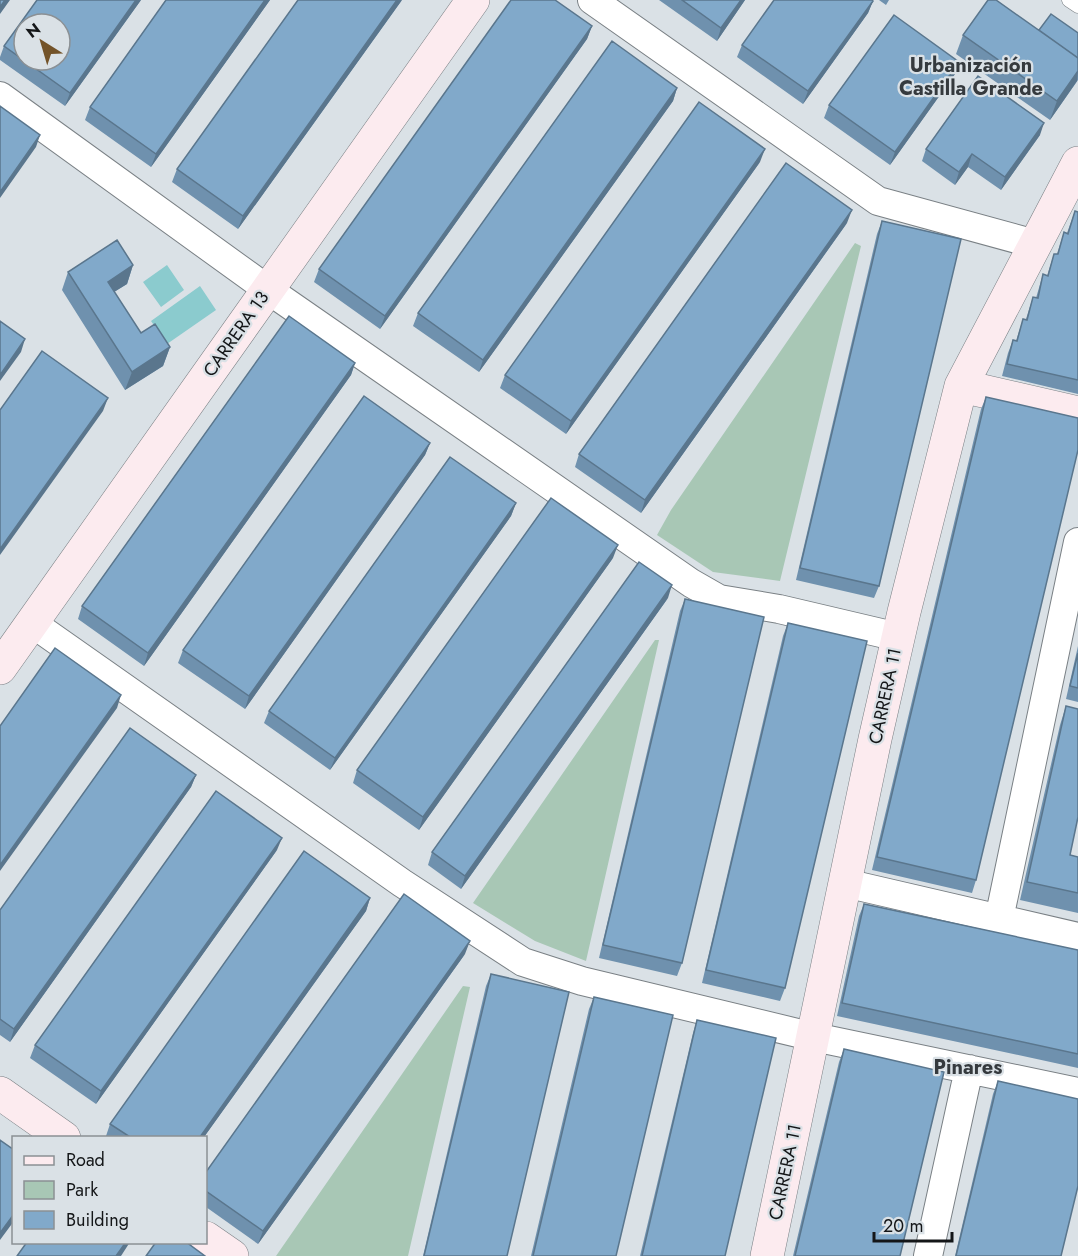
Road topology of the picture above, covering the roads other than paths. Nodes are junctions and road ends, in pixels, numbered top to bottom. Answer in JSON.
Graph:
{"nodes":[{"id":1,"x":473,"y":0,"type":"edge"},
{"id":2,"x":592,"y":0,"type":"edge"},
{"id":3,"x":1069,"y":0,"type":"edge"},
{"id":4,"x":1078,"y":6,"type":"edge"},
{"id":5,"x":0,"y":96,"type":"edge"},
{"id":6,"x":1078,"y":163,"type":"edge"},
{"id":7,"x":1035,"y":244,"type":"junction"},
{"id":8,"x":267,"y":289,"type":"junction"},
{"id":9,"x":961,"y":386,"type":"junction"},
{"id":10,"x":1078,"y":412,"type":"edge"},
{"id":11,"x":1078,"y":542,"type":"edge"},
{"id":12,"x":32,"y":623,"type":"junction"},
{"id":13,"x":898,"y":637,"type":"junction"},
{"id":14,"x":0,"y":668,"type":"edge"},
{"id":15,"x":845,"y":883,"type":"junction"},
{"id":16,"x":999,"y":919,"type":"junction"},
{"id":17,"x":1078,"y":937,"type":"edge"},
{"id":18,"x":814,"y":1037,"type":"junction"},
{"id":19,"x":969,"y":1070,"type":"junction"},
{"id":20,"x":1078,"y":1092,"type":"edge"},
{"id":21,"x":0,"y":1093,"type":"edge"},
{"id":22,"x":63,"y":1136,"type":"edge"},
{"id":23,"x":207,"y":1239,"type":"edge"},
{"id":24,"x":232,"y":1256,"type":"edge"},
{"id":25,"x":767,"y":1256,"type":"edge"},
{"id":26,"x":928,"y":1256,"type":"edge"}],
"edges":[{"from":1,"to":8,"type":"street","name":"CARRERA 13"},
{"from":2,"to":7,"type":"street"},
{"from":3,"to":4,"type":"lane"},
{"from":5,"to":8,"type":"street"},
{"from":6,"to":7,"type":"street","name":"CARRERA 11"},
{"from":7,"to":9,"type":"street","name":"CARRERA 11"},
{"from":8,"to":12,"type":"street","name":"CARRERA 13"},
{"from":8,"to":13,"type":"street"},
{"from":9,"to":10,"type":"street"},
{"from":9,"to":13,"type":"street","name":"CARRERA 11"},
{"from":11,"to":16,"type":"street"},
{"from":12,"to":14,"type":"street","name":"CARRERA 13"},
{"from":12,"to":18,"type":"street"},
{"from":13,"to":15,"type":"street","name":"CARRERA 11"},
{"from":15,"to":16,"type":"street"},
{"from":15,"to":18,"type":"street","name":"CARRERA 11"},
{"from":16,"to":17,"type":"street"},
{"from":18,"to":19,"type":"street"},
{"from":18,"to":25,"type":"street","name":"CARRERA 11"},
{"from":19,"to":20,"type":"street"},
{"from":19,"to":26,"type":"street"},
{"from":21,"to":22,"type":"street"},
{"from":23,"to":24,"type":"street"}]}
